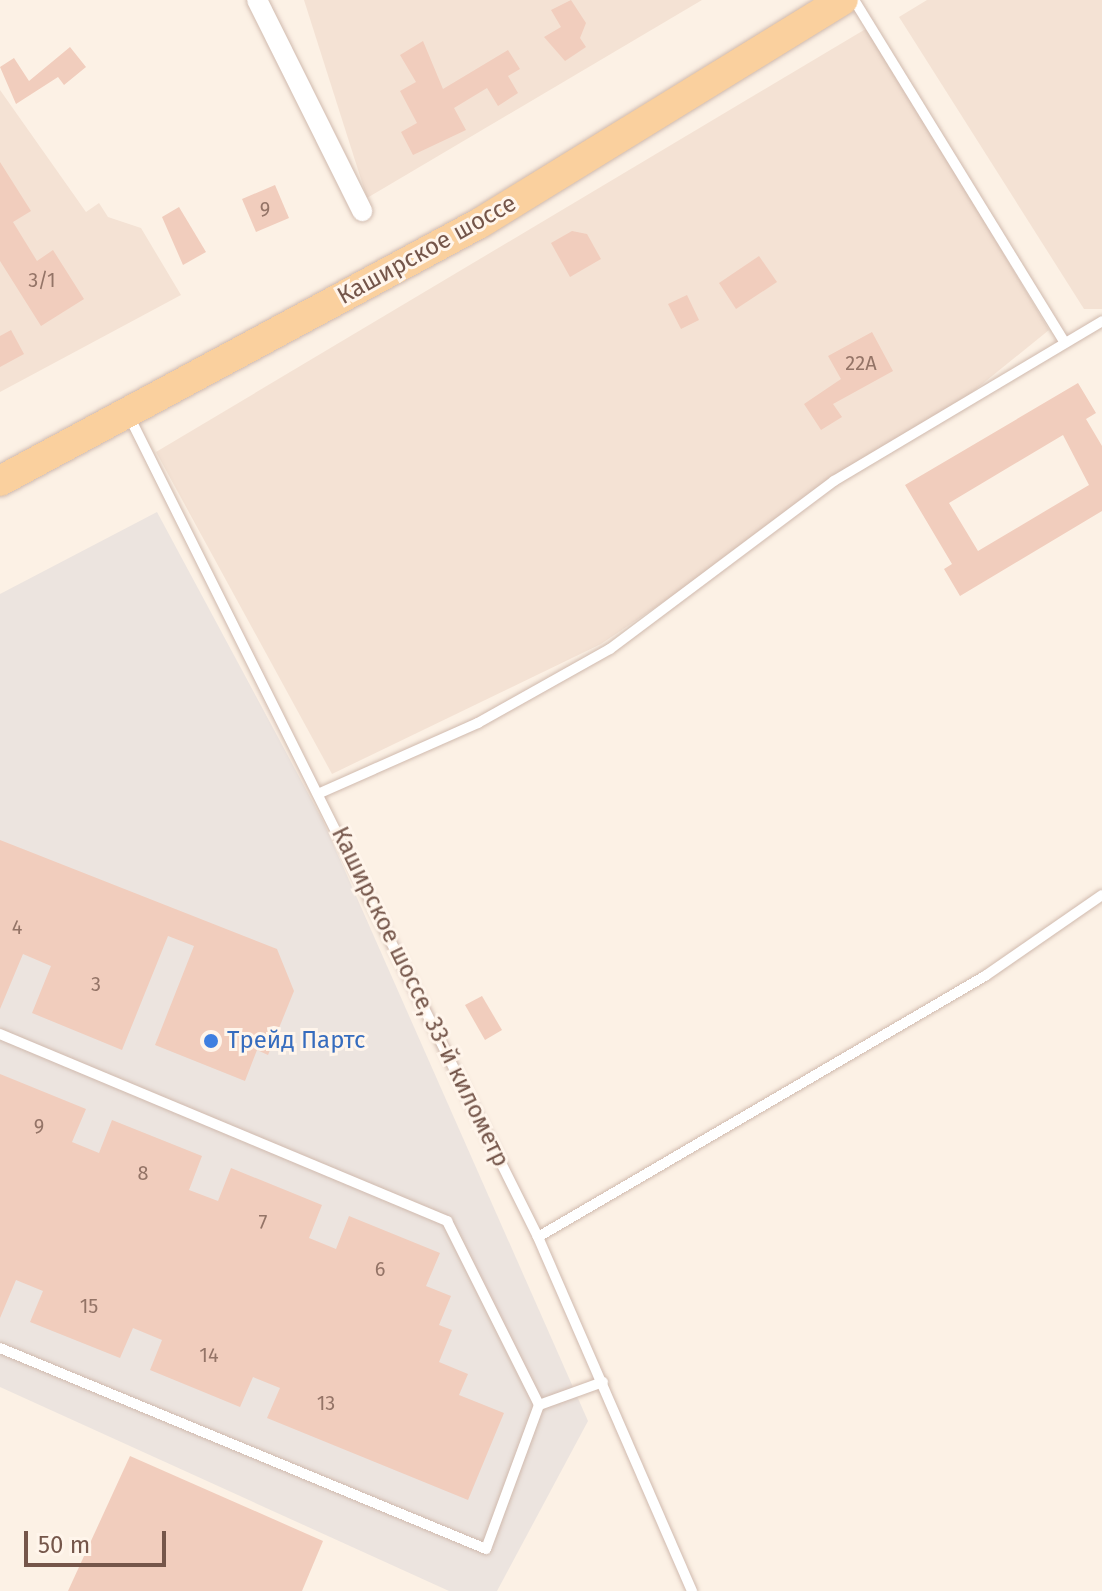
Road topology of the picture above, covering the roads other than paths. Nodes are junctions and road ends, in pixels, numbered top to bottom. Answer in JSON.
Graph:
{"nodes":[{"id":1,"x":257,"y":0,"type":"edge"},
{"id":2,"x":843,"y":0,"type":"edge"},
{"id":3,"x":854,"y":0,"type":"edge"},
{"id":4,"x":362,"y":211,"type":"dead end"},
{"id":5,"x":1102,"y":321,"type":"edge"},
{"id":6,"x":1063,"y":340,"type":"junction"},
{"id":7,"x":128,"y":412,"type":"junction"},
{"id":8,"x":0,"y":481,"type":"edge"},
{"id":9,"x":320,"y":793,"type":"junction"},
{"id":10,"x":1102,"y":895,"type":"edge"},
{"id":11,"x":0,"y":1034,"type":"edge"},
{"id":12,"x":538,"y":1237,"type":"junction"},
{"id":13,"x":0,"y":1348,"type":"edge"},
{"id":14,"x":603,"y":1382,"type":"junction"},
{"id":15,"x":539,"y":1405,"type":"junction"},
{"id":16,"x":692,"y":1591,"type":"edge"}],
"edges":[{"from":1,"to":4,"type":"street"},
{"from":2,"to":7,"type":"main road","name":"Каширское шоссе"},
{"from":3,"to":6,"type":"lane"},
{"from":5,"to":6,"type":"lane"},
{"from":6,"to":9,"type":"lane"},
{"from":7,"to":8,"type":"main road","name":"Каширское шоссе"},
{"from":7,"to":9,"type":"lane","name":"Каширское шоссе, 33-й километр"},
{"from":9,"to":12,"type":"lane","name":"Каширское шоссе, 33-й километр"},
{"from":10,"to":12,"type":"lane"},
{"from":11,"to":15,"type":"lane"},
{"from":12,"to":14,"type":"lane","name":"Каширское шоссе, 33-й километр"},
{"from":13,"to":15,"type":"lane"},
{"from":14,"to":15,"type":"lane"},
{"from":14,"to":16,"type":"lane","name":"Каширское шоссе, 33-й километр"}]}
